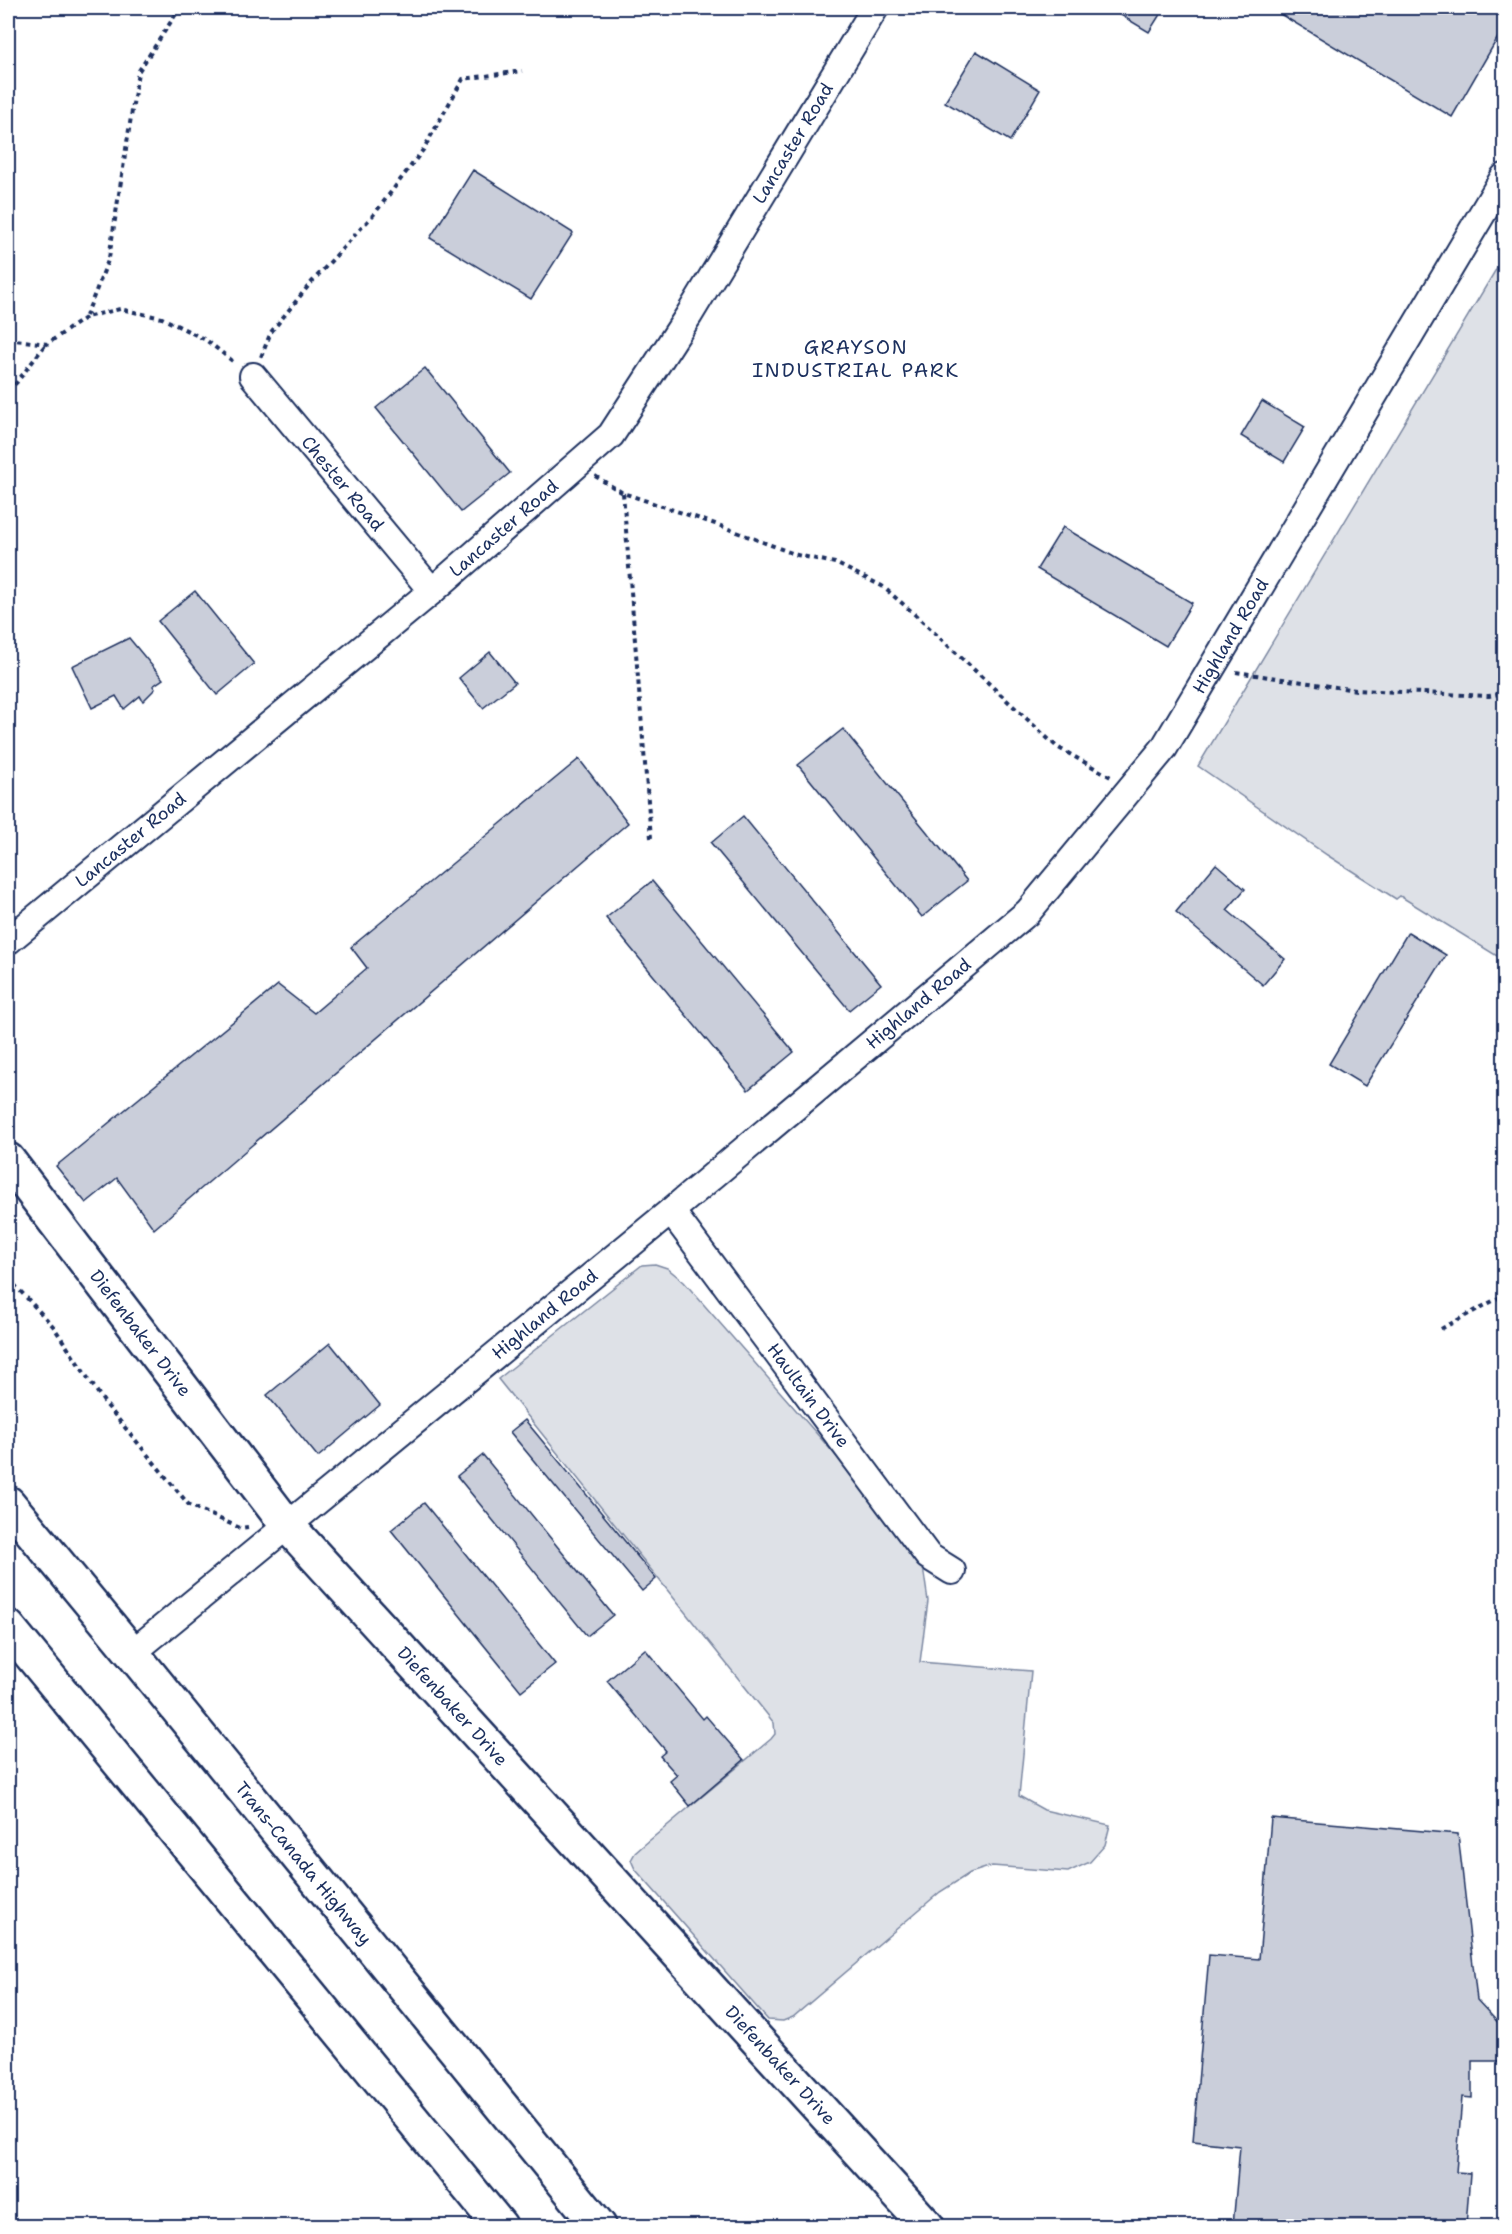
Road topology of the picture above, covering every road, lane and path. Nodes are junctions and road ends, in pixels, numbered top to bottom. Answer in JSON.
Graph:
{"nodes":[{"id":1,"x":180,"y":8,"type":"edge"},
{"id":2,"x":875,"y":8,"type":"edge"},
{"id":3,"x":522,"y":71,"type":"dead end"},
{"id":4,"x":1504,"y":177,"type":"edge"},
{"id":5,"x":86,"y":316,"type":"junction"},
{"id":6,"x":8,"y":339,"type":"edge"},
{"id":7,"x":47,"y":344,"type":"junction"},
{"id":8,"x":253,"y":376,"type":"junction"},
{"id":9,"x":8,"y":391,"type":"edge"},
{"id":10,"x":577,"y":465,"type":"junction"},
{"id":11,"x":623,"y":493,"type":"junction"},
{"id":12,"x":432,"y":591,"type":"junction"},
{"id":13,"x":1212,"y":668,"type":"junction"},
{"id":14,"x":1504,"y":693,"type":"edge"},
{"id":15,"x":1134,"y":783,"type":"junction"},
{"id":16,"x":651,"y":838,"type":"dead end"},
{"id":17,"x":8,"y":941,"type":"edge"},
{"id":18,"x":8,"y":1160,"type":"edge"},
{"id":19,"x":671,"y":1211,"type":"junction"},
{"id":20,"x":8,"y":1278,"type":"edge"},
{"id":21,"x":1504,"y":1295,"type":"edge"},
{"id":22,"x":1441,"y":1329,"type":"dead end"},
{"id":23,"x":8,"y":1503,"type":"edge"},
{"id":24,"x":287,"y":1525,"type":"junction"},
{"id":25,"x":952,"y":1571,"type":"dead end"},
{"id":26,"x":8,"y":1627,"type":"edge"},
{"id":27,"x":132,"y":1653,"type":"junction"},
{"id":28,"x":388,"y":2093,"type":"junction"},
{"id":29,"x":479,"y":2226,"type":"edge"},
{"id":30,"x":500,"y":2226,"type":"edge"},
{"id":31,"x":599,"y":2226,"type":"edge"},
{"id":32,"x":927,"y":2226,"type":"edge"}],
"edges":[{"from":1,"to":5,"type":"path"},
{"from":2,"to":10,"type":"street","name":"Lancaster Road"},
{"from":3,"to":8,"type":"path"},
{"from":4,"to":13,"type":"street","name":"Highland Road"},
{"from":5,"to":7,"type":"path"},
{"from":5,"to":8,"type":"path"},
{"from":6,"to":7,"type":"path"},
{"from":7,"to":9,"type":"path"},
{"from":8,"to":12,"type":"street","name":"Chester Road"},
{"from":10,"to":11,"type":"path"},
{"from":10,"to":12,"type":"street","name":"Lancaster Road"},
{"from":11,"to":15,"type":"path"},
{"from":11,"to":16,"type":"path"},
{"from":12,"to":17,"type":"street","name":"Lancaster Road"},
{"from":13,"to":14,"type":"path"},
{"from":13,"to":15,"type":"street","name":"Highland Road"},
{"from":15,"to":19,"type":"street","name":"Highland Road"},
{"from":18,"to":24,"type":"main road","name":"Diefenbaker Drive"},
{"from":19,"to":24,"type":"street","name":"Highland Road"},
{"from":19,"to":25,"type":"street","name":"Haultain Drive"},
{"from":20,"to":24,"type":"path"},
{"from":21,"to":22,"type":"path"},
{"from":23,"to":27,"type":"main road","name":"Trans-Canada Highway"},
{"from":24,"to":27,"type":"street","name":"Highland Road"},
{"from":24,"to":32,"type":"main road","name":"Diefenbaker Drive"},
{"from":26,"to":28,"type":"main road"},
{"from":27,"to":31,"type":"main road","name":"Trans-Canada Highway"},
{"from":28,"to":29,"type":"main road"},
{"from":28,"to":30,"type":"main road"}]}
